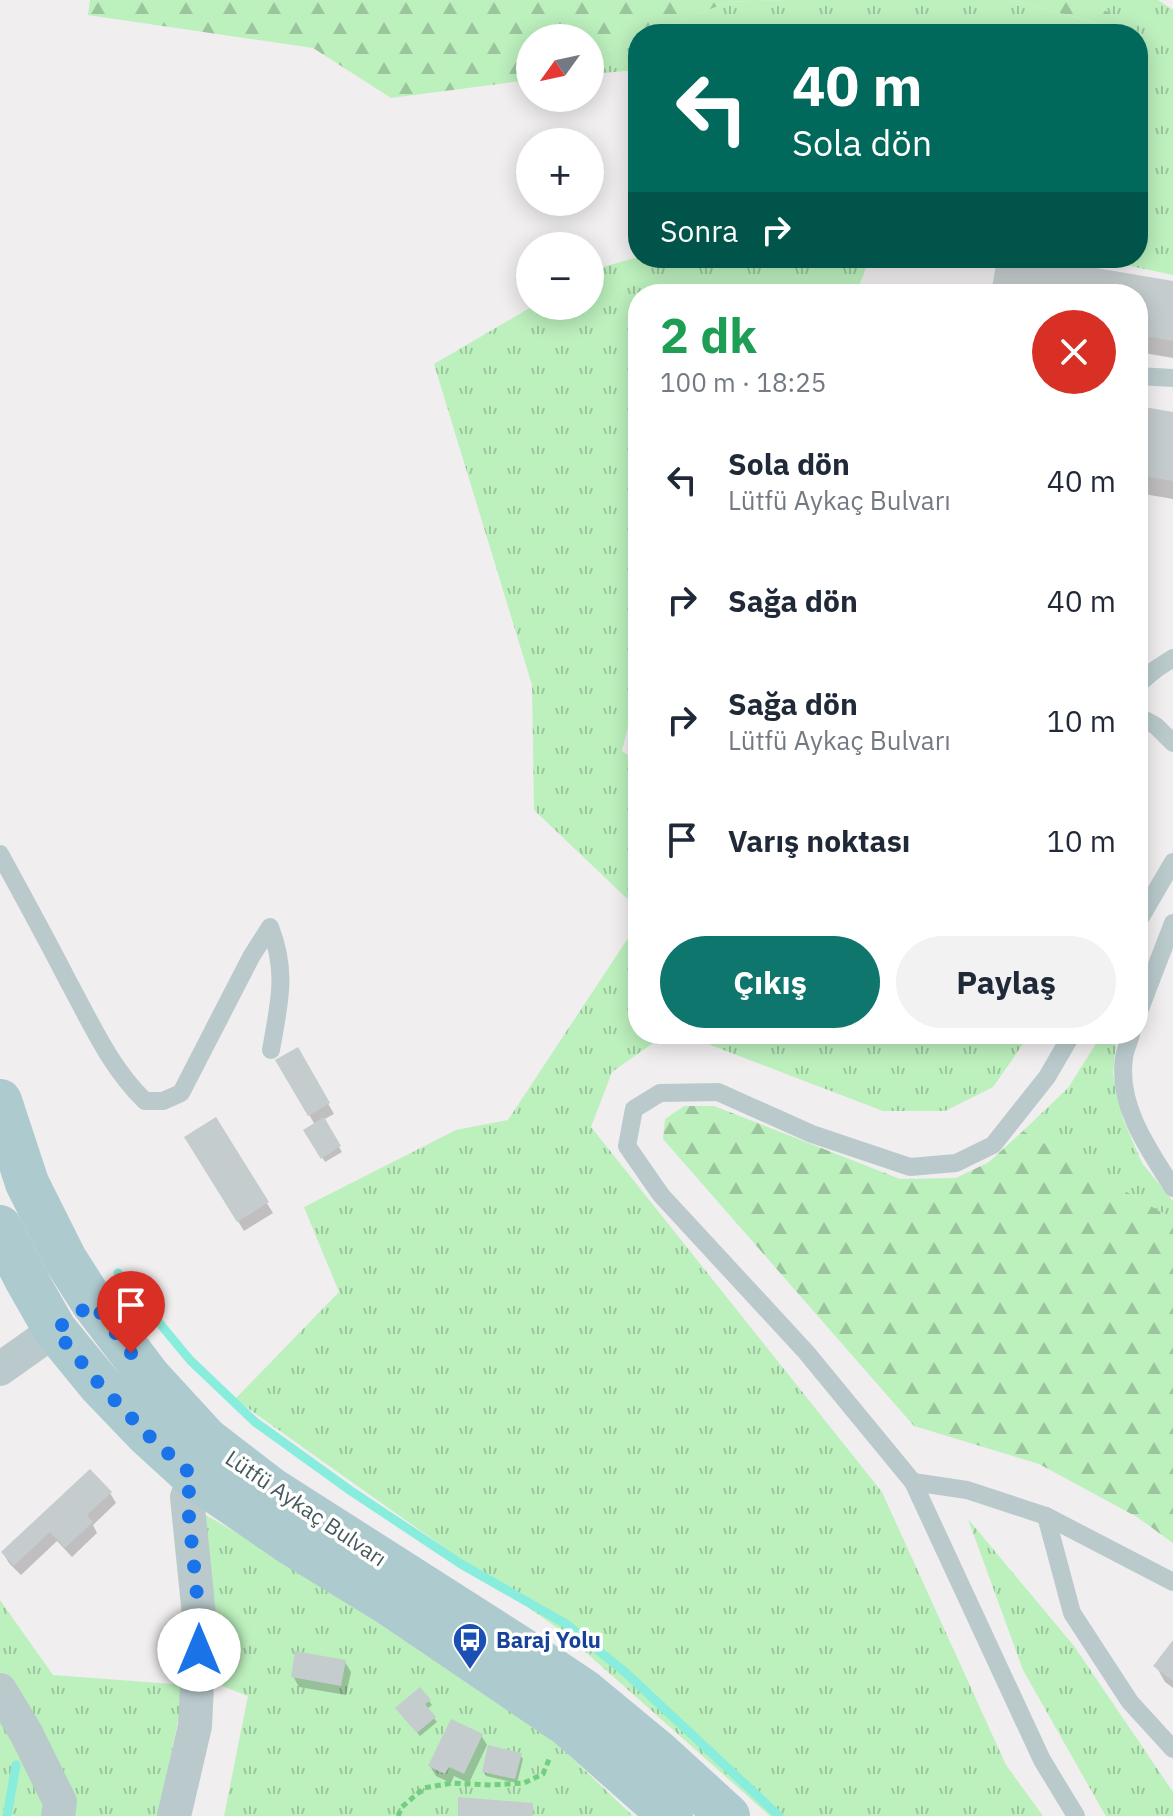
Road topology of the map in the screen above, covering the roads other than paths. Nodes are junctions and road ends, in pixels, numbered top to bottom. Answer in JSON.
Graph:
{"nodes":[{"id":1,"x":1148,"y":377,"type":"edge"},
{"id":2,"x":1173,"y":378,"type":"edge"},
{"id":3,"x":1173,"y":658,"type":"edge"},
{"id":4,"x":1148,"y":676,"type":"edge"},
{"id":5,"x":1148,"y":722,"type":"edge"},
{"id":6,"x":1173,"y":743,"type":"edge"},
{"id":7,"x":0,"y":854,"type":"edge"},
{"id":8,"x":1173,"y":862,"type":"edge"},
{"id":9,"x":1148,"y":905,"type":"edge"},
{"id":10,"x":1173,"y":923,"type":"edge"},
{"id":11,"x":1148,"y":988,"type":"edge"},
{"id":12,"x":1066,"y":1044,"type":"edge"},
{"id":13,"x":1128,"y":1044,"type":"edge"},
{"id":14,"x":271,"y":1050,"type":"dead end"},
{"id":15,"x":0,"y":1101,"type":"edge"},
{"id":16,"x":1173,"y":1188,"type":"edge"},
{"id":17,"x":0,"y":1227,"type":"edge"},
{"id":18,"x":93,"y":1303,"type":"junction"},
{"id":19,"x":55,"y":1330,"type":"junction"},
{"id":20,"x":0,"y":1369,"type":"edge"},
{"id":21,"x":194,"y":1477,"type":"junction"},
{"id":22,"x":913,"y":1482,"type":"junction"},
{"id":23,"x":1046,"y":1516,"type":"junction"},
{"id":24,"x":1173,"y":1582,"type":"edge"},
{"id":25,"x":0,"y":1690,"type":"edge"},
{"id":26,"x":1173,"y":1749,"type":"edge"},
{"id":27,"x":58,"y":1816,"type":"edge"},
{"id":28,"x":174,"y":1816,"type":"edge"},
{"id":29,"x":671,"y":1816,"type":"edge"},
{"id":30,"x":728,"y":1816,"type":"edge"},
{"id":31,"x":1076,"y":1816,"type":"edge"}],
"edges":[{"from":1,"to":2,"type":"lane"},
{"from":3,"to":4,"type":"lane"},
{"from":5,"to":6,"type":"lane"},
{"from":7,"to":14,"type":"lane"},
{"from":8,"to":9,"type":"lane"},
{"from":10,"to":11,"type":"lane"},
{"from":12,"to":22,"type":"lane"},
{"from":13,"to":16,"type":"lane"},
{"from":15,"to":18,"type":"main road","name":"Lütfü Aykaç Bulvarı"},
{"from":17,"to":19,"type":"main road","name":"Lütfü Aykaç Bulvarı"},
{"from":18,"to":19,"type":"main road"},
{"from":18,"to":30,"type":"main road","name":"Lütfü Aykaç Bulvarı"},
{"from":19,"to":20,"type":"street"},
{"from":19,"to":21,"type":"main road","name":"Lütfü Aykaç Bulvarı"},
{"from":21,"to":28,"type":"street"},
{"from":21,"to":29,"type":"main road","name":"Lütfü Aykaç Bulvarı"},
{"from":22,"to":23,"type":"lane"},
{"from":22,"to":31,"type":"lane"},
{"from":23,"to":24,"type":"lane"},
{"from":23,"to":26,"type":"lane"},
{"from":25,"to":27,"type":"street"}]}
